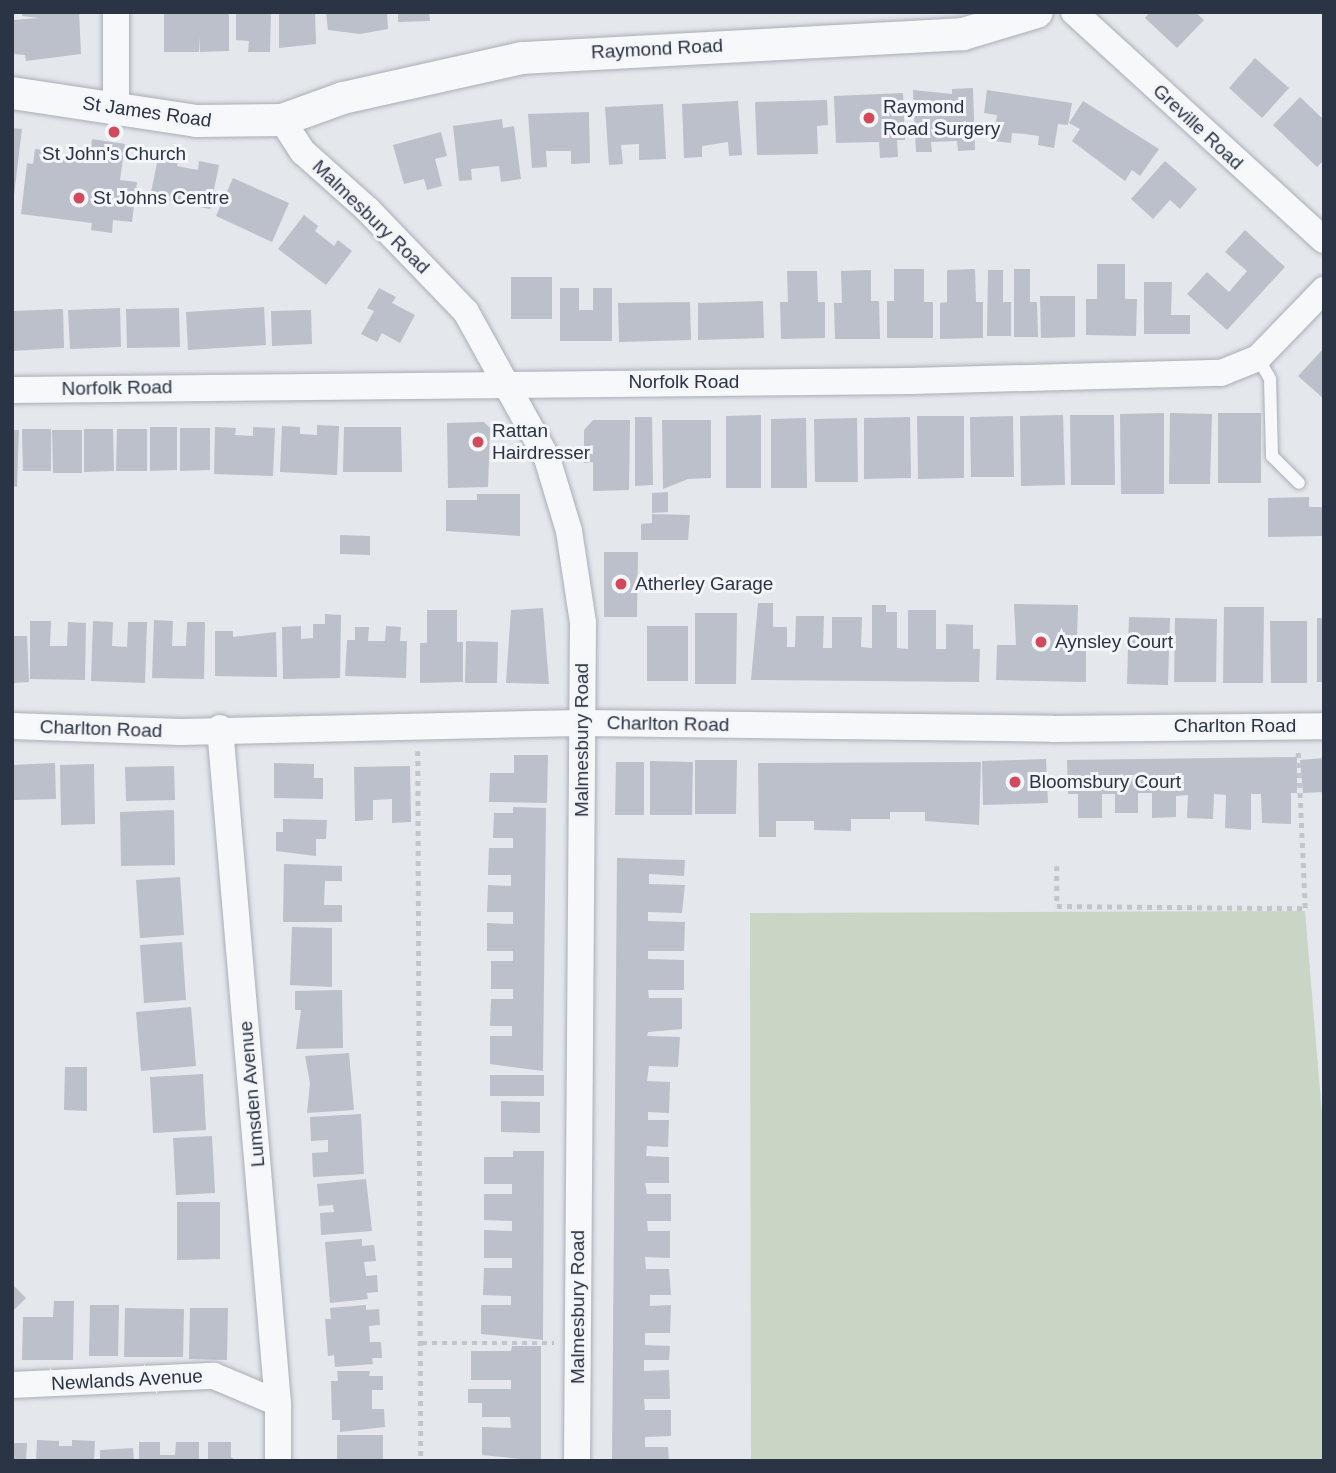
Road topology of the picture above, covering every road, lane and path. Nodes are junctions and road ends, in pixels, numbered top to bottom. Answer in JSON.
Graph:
{"nodes":[{"id":1,"x":116,"y":12,"type":"edge"},
{"id":2,"x":1037,"y":12,"type":"edge"},
{"id":3,"x":1074,"y":12,"type":"edge"},
{"id":4,"x":12,"y":93,"type":"edge"},
{"id":5,"x":116,"y":108,"type":"junction"},
{"id":6,"x":282,"y":120,"type":"junction"},
{"id":7,"x":1324,"y":240,"type":"edge"},
{"id":8,"x":1324,"y":290,"type":"edge"},
{"id":9,"x":1258,"y":358,"type":"junction"},
{"id":10,"x":509,"y":383,"type":"junction"},
{"id":11,"x":12,"y":390,"type":"edge"},
{"id":12,"x":1300,"y":483,"type":"dead end"},
{"id":13,"x":582,"y":723,"type":"junction"},
{"id":14,"x":417,"y":725,"type":"junction"},
{"id":15,"x":12,"y":726,"type":"edge"},
{"id":16,"x":1297,"y":726,"type":"junction"},
{"id":17,"x":1324,"y":726,"type":"edge"},
{"id":18,"x":220,"y":728,"type":"junction"},
{"id":19,"x":1057,"y":866,"type":"dead end"},
{"id":20,"x":422,"y":1343,"type":"junction"},
{"id":21,"x":578,"y":1344,"type":"junction"},
{"id":22,"x":12,"y":1385,"type":"edge"},
{"id":23,"x":278,"y":1403,"type":"junction"},
{"id":24,"x":278,"y":1461,"type":"edge"},
{"id":25,"x":421,"y":1461,"type":"edge"},
{"id":26,"x":577,"y":1461,"type":"edge"}],
"edges":[{"from":1,"to":5,"type":"street"},
{"from":2,"to":6,"type":"street","name":"Raymond Road"},
{"from":3,"to":7,"type":"street","name":"Greville Road"},
{"from":4,"to":5,"type":"street","name":"St James Road"},
{"from":5,"to":6,"type":"street","name":"St James Road"},
{"from":6,"to":10,"type":"street","name":"Malmesbury Road"},
{"from":8,"to":9,"type":"street","name":"Norfolk Road"},
{"from":9,"to":10,"type":"street","name":"Norfolk Road"},
{"from":9,"to":12,"type":"lane"},
{"from":10,"to":11,"type":"street","name":"Norfolk Road"},
{"from":10,"to":13,"type":"street","name":"Malmesbury Road"},
{"from":13,"to":14,"type":"street","name":"Charlton Road"},
{"from":13,"to":16,"type":"street","name":"Charlton Road"},
{"from":13,"to":21,"type":"street","name":"Malmesbury Road"},
{"from":14,"to":18,"type":"street","name":"Charlton Road"},
{"from":14,"to":20,"type":"path"},
{"from":15,"to":18,"type":"street","name":"Charlton Road"},
{"from":16,"to":17,"type":"street","name":"Charlton Road"},
{"from":16,"to":19,"type":"path"},
{"from":18,"to":23,"type":"street","name":"Lumsden Avenue"},
{"from":20,"to":21,"type":"path"},
{"from":20,"to":25,"type":"path"},
{"from":21,"to":26,"type":"street","name":"Malmesbury Road"},
{"from":22,"to":23,"type":"street","name":"Newlands Avenue"},
{"from":23,"to":24,"type":"street","name":"Lumsden Avenue"}]}
